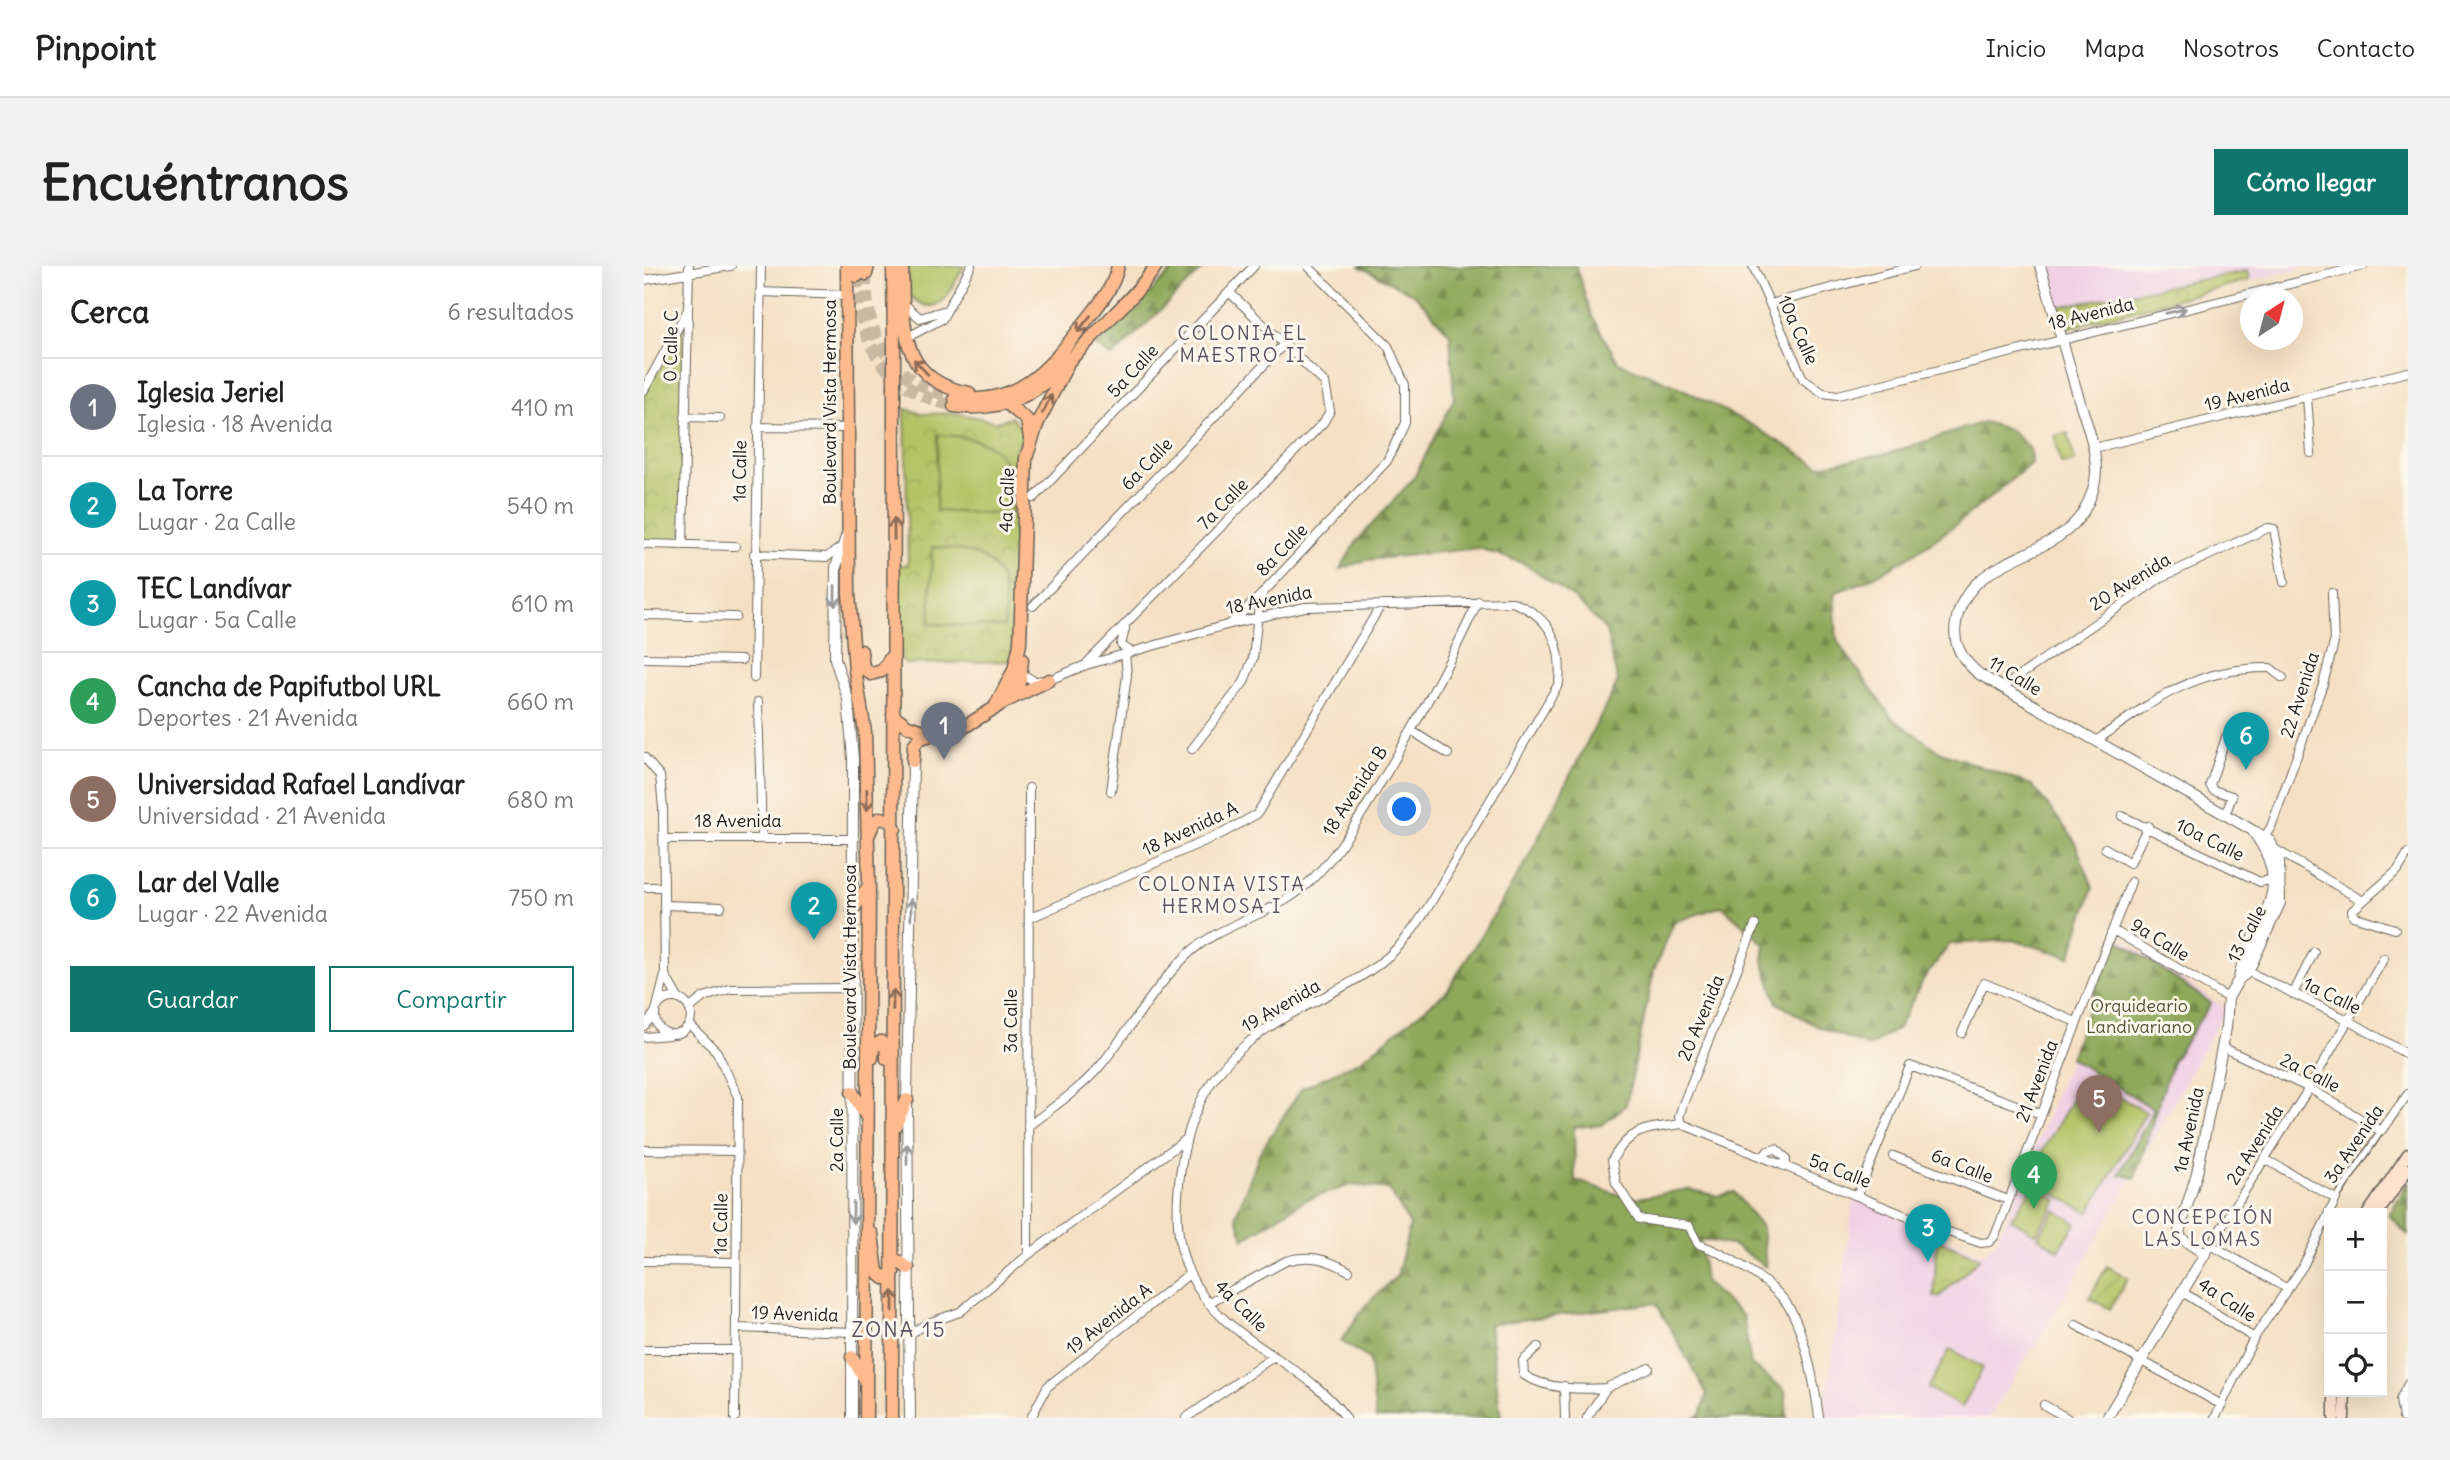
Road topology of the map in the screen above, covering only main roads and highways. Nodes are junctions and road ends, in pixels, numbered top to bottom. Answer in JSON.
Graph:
{"nodes":[{"id":1,"x":893,"y":266,"type":"edge"},
{"id":2,"x":902,"y":266,"type":"edge"},
{"id":3,"x":1118,"y":266,"type":"edge"},
{"id":4,"x":1157,"y":266,"type":"edge"},
{"id":5,"x":859,"y":270,"type":"edge"},
{"id":6,"x":1067,"y":365,"type":"junction"},
{"id":7,"x":994,"y":397,"type":"junction"},
{"id":8,"x":1006,"y":403,"type":"junction"},
{"id":9,"x":1030,"y":444,"type":"junction"},
{"id":10,"x":849,"y":593,"type":"junction"},
{"id":11,"x":1018,"y":651,"type":"junction"},
{"id":12,"x":892,"y":656,"type":"junction"},
{"id":13,"x":1049,"y":680,"type":"road end"},
{"id":14,"x":1006,"y":701,"type":"junction"},
{"id":15,"x":994,"y":709,"type":"junction"},
{"id":16,"x":893,"y":717,"type":"junction"},
{"id":17,"x":930,"y":733,"type":"junction"},
{"id":18,"x":895,"y":830,"type":"junction"},
{"id":19,"x":867,"y":838,"type":"junction"},
{"id":20,"x":869,"y":887,"type":"junction"},
{"id":21,"x":853,"y":909,"type":"road end"},
{"id":22,"x":866,"y":1075,"type":"junction"},
{"id":23,"x":852,"y":1092,"type":"road end"},
{"id":24,"x":892,"y":1100,"type":"junction"},
{"id":25,"x":907,"y":1100,"type":"road end"},
{"id":26,"x":867,"y":1121,"type":"junction"},
{"id":27,"x":894,"y":1129,"type":"junction"},
{"id":28,"x":2408,"y":1154,"type":"edge"},
{"id":29,"x":2408,"y":1169,"type":"edge"},
{"id":30,"x":2371,"y":1208,"type":"edge"},
{"id":31,"x":2381,"y":1208,"type":"edge"},
{"id":32,"x":867,"y":1220,"type":"junction"},
{"id":33,"x":893,"y":1258,"type":"junction"},
{"id":34,"x":908,"y":1268,"type":"road end"},
{"id":35,"x":893,"y":1273,"type":"junction"},
{"id":36,"x":866,"y":1274,"type":"junction"},
{"id":37,"x":854,"y":1296,"type":"road end"},
{"id":38,"x":852,"y":1357,"type":"road end"},
{"id":39,"x":866,"y":1381,"type":"junction"},
{"id":40,"x":2334,"y":1397,"type":"edge"},
{"id":41,"x":2344,"y":1397,"type":"edge"},
{"id":42,"x":866,"y":1418,"type":"edge"},
{"id":43,"x":892,"y":1418,"type":"edge"},
{"id":44,"x":2334,"y":1418,"type":"edge"},
{"id":45,"x":2344,"y":1418,"type":"edge"}],
"edges":[{"from":12,"to":1,"type":"main road","one_way":true,"bridge":true},
{"from":7,"to":2,"type":"main road","one_way":true},
{"from":3,"to":7,"type":"main road","one_way":true},
{"from":4,"to":6,"type":"main road"},
{"from":5,"to":10,"type":"main road","name":"Boulevard Vista Hermosa"},
{"from":6,"to":8,"type":"main road"},
{"from":9,"to":6,"type":"main road","name":"4a Calle","one_way":true},
{"from":7,"to":8,"type":"main road"},
{"from":8,"to":9,"type":"main road"},
{"from":9,"to":11,"type":"main road","name":"4a Calle"},
{"from":10,"to":12,"type":"main road"},
{"from":10,"to":19,"type":"main road","name":"Boulevard Vista Hermosa","one_way":true},
{"from":11,"to":14,"type":"main road","name":"4a Calle"},
{"from":11,"to":15,"type":"main road","name":"4a Calle"},
{"from":12,"to":16,"type":"main road"},
{"from":13,"to":14,"type":"main road"},
{"from":14,"to":15,"type":"main road"},
{"from":15,"to":17,"type":"main road"},
{"from":16,"to":17,"type":"main road"},
{"from":16,"to":17,"type":"main road"},
{"from":16,"to":18,"type":"main road"},
{"from":18,"to":19,"type":"main road"},
{"from":24,"to":18,"type":"main road","one_way":true},
{"from":19,"to":20,"type":"main road","name":"Boulevard Vista Hermosa"},
{"from":20,"to":21,"type":"main road"},
{"from":20,"to":22,"type":"main road","name":"Boulevard Vista Hermosa"},
{"from":22,"to":24,"type":"main road"},
{"from":22,"to":26,"type":"main road","name":"Boulevard Vista Hermosa"},
{"from":23,"to":26,"type":"main road"},
{"from":24,"to":27,"type":"main road"},
{"from":25,"to":27,"type":"main road"},
{"from":26,"to":32,"type":"main road","name":"Boulevard Vista Hermosa"},
{"from":27,"to":33,"type":"main road"},
{"from":28,"to":30,"type":"main road"},
{"from":29,"to":31,"type":"main road"},
{"from":32,"to":35,"type":"main road"},
{"from":32,"to":36,"type":"main road","name":"Boulevard Vista Hermosa"},
{"from":33,"to":34,"type":"main road"},
{"from":33,"to":35,"type":"main road"},
{"from":43,"to":35,"type":"main road","one_way":true},
{"from":36,"to":37,"type":"main road"},
{"from":36,"to":39,"type":"main road","name":"Boulevard Vista Hermosa"},
{"from":38,"to":39,"type":"main road"},
{"from":39,"to":42,"type":"main road","name":"Boulevard Vista Hermosa"},
{"from":40,"to":44,"type":"main road"},
{"from":41,"to":45,"type":"main road"}]}
